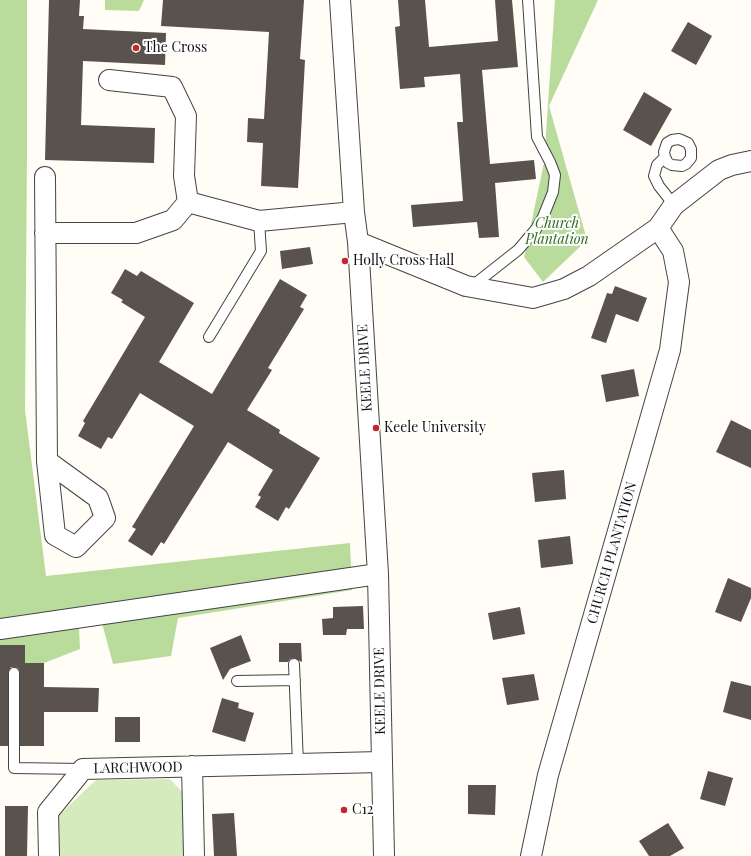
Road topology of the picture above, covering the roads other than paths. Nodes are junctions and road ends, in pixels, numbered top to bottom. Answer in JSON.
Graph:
{"nodes":[{"id":1,"x":340,"y":0,"type":"edge"},
{"id":2,"x":528,"y":0,"type":"edge"},
{"id":3,"x":109,"y":80,"type":"dead end"},
{"id":4,"x":665,"y":157,"type":"dead end"},
{"id":5,"x":751,"y":161,"type":"edge"},
{"id":6,"x":45,"y":177,"type":"dead end"},
{"id":7,"x":188,"y":202,"type":"junction"},
{"id":8,"x":674,"y":205,"type":"junction"},
{"id":9,"x":354,"y":212,"type":"junction"},
{"id":10,"x":259,"y":221,"type":"junction"},
{"id":11,"x":658,"y":228,"type":"junction"},
{"id":12,"x":45,"y":233,"type":"junction"},
{"id":13,"x":358,"y":242,"type":"junction"},
{"id":14,"x":470,"y":287,"type":"junction"},
{"id":15,"x":209,"y":337,"type":"dead end"},
{"id":16,"x":47,"y":461,"type":"dead end"},
{"id":17,"x":378,"y":574,"type":"junction"},
{"id":18,"x":0,"y":629,"type":"edge"},
{"id":19,"x":294,"y":664,"type":"dead end"},
{"id":20,"x":14,"y":673,"type":"dead end"},
{"id":21,"x":294,"y":680,"type":"junction"},
{"id":22,"x":237,"y":681,"type":"dead end"},
{"id":23,"x":381,"y":762,"type":"junction"},
{"id":24,"x":298,"y":764,"type":"junction"},
{"id":25,"x":192,"y":766,"type":"junction"},
{"id":26,"x":83,"y":769,"type":"junction"},
{"id":27,"x":49,"y":856,"type":"edge"},
{"id":28,"x":194,"y":856,"type":"edge"},
{"id":29,"x":384,"y":856,"type":"edge"},
{"id":30,"x":531,"y":856,"type":"edge"}],
"edges":[{"from":1,"to":9,"type":"street","name":"KEELE DRIVE"},
{"from":2,"to":14,"type":"lane"},
{"from":3,"to":7,"type":"street"},
{"from":4,"to":8,"type":"lane"},
{"from":5,"to":8,"type":"street"},
{"from":6,"to":12,"type":"street"},
{"from":7,"to":10,"type":"street"},
{"from":7,"to":12,"type":"street"},
{"from":8,"to":11,"type":"street"},
{"from":9,"to":10,"type":"street"},
{"from":9,"to":13,"type":"street","name":"KEELE DRIVE"},
{"from":10,"to":15,"type":"lane"},
{"from":11,"to":14,"type":"street"},
{"from":11,"to":30,"type":"street","name":"CHURCH PLANTATION"},
{"from":12,"to":16,"type":"street"},
{"from":13,"to":14,"type":"street"},
{"from":13,"to":17,"type":"street","name":"KEELE DRIVE"},
{"from":17,"to":18,"type":"street"},
{"from":17,"to":23,"type":"street","name":"KEELE DRIVE"},
{"from":19,"to":21,"type":"lane"},
{"from":20,"to":26,"type":"lane","name":"LARCHWOOD"},
{"from":21,"to":22,"type":"lane"},
{"from":21,"to":24,"type":"lane"},
{"from":23,"to":24,"type":"street","name":"LARCHWOOD"},
{"from":23,"to":29,"type":"street","name":"KEELE DRIVE"},
{"from":24,"to":25,"type":"street","name":"LARCHWOOD"},
{"from":25,"to":26,"type":"street","name":"LARCHWOOD"},
{"from":25,"to":28,"type":"street","name":"LARCHWOOD"},
{"from":26,"to":27,"type":"street","name":"LARCHWOOD"}]}
